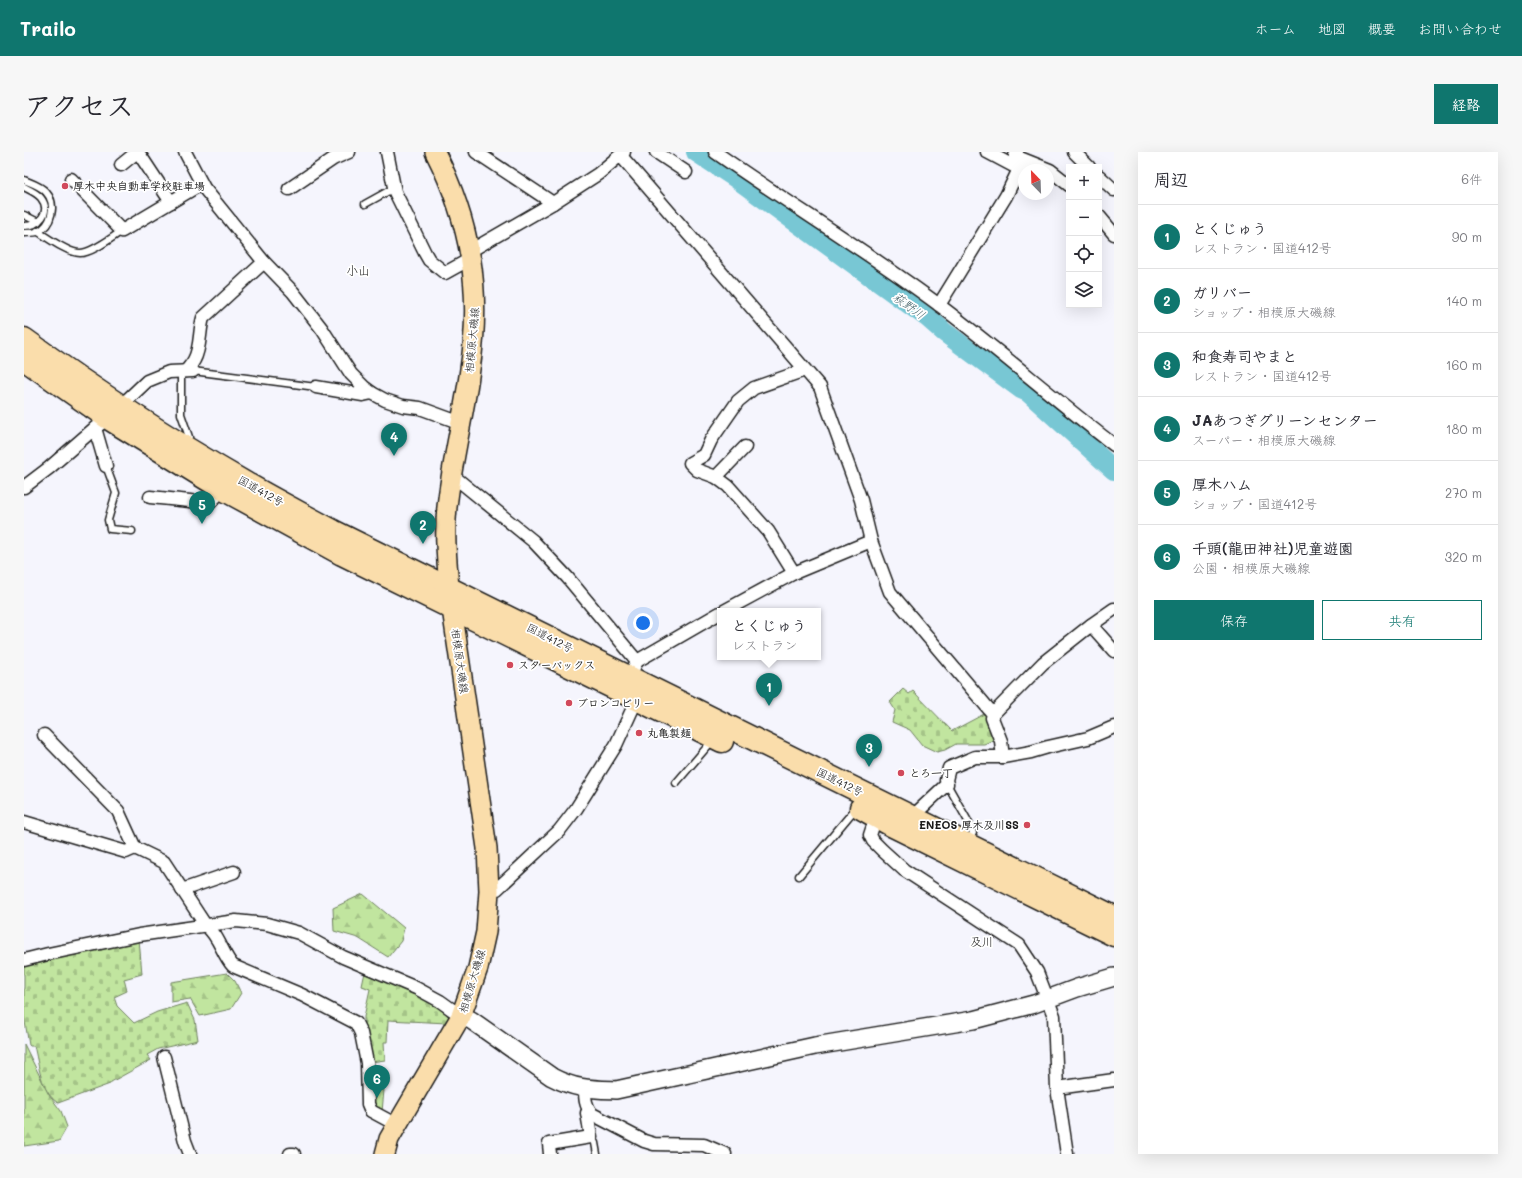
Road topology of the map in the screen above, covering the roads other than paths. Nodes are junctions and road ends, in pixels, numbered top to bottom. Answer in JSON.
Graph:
{"nodes":[{"id":1,"x":137,"y":152,"type":"edge"},
{"id":2,"x":185,"y":152,"type":"edge"},
{"id":3,"x":349,"y":152,"type":"edge"},
{"id":4,"x":387,"y":152,"type":"edge"},
{"id":5,"x":435,"y":152,"type":"edge"},
{"id":6,"x":476,"y":152,"type":"edge"},
{"id":7,"x":656,"y":152,"type":"edge"},
{"id":8,"x":715,"y":152,"type":"edge"},
{"id":9,"x":987,"y":152,"type":"edge"},
{"id":10,"x":1017,"y":152,"type":"edge"},
{"id":11,"x":1074,"y":152,"type":"edge"},
{"id":12,"x":622,"y":154,"type":"edge"},
{"id":13,"x":1031,"y":163,"type":"joint"},
{"id":14,"x":121,"y":164,"type":"dead end"},
{"id":15,"x":1086,"y":164,"type":"edge"},
{"id":16,"x":1018,"y":168,"type":"edge"},
{"id":17,"x":1018,"y":171,"type":"edge"},
{"id":18,"x":686,"y":172,"type":"dead end"},
{"id":19,"x":71,"y":179,"type":"dead end"},
{"id":20,"x":1102,"y":179,"type":"edge"},
{"id":21,"x":24,"y":180,"type":"edge"},
{"id":22,"x":1066,"y":183,"type":"edge"},
{"id":23,"x":202,"y":184,"type":"junction"},
{"id":24,"x":24,"y":187,"type":"edge"},
{"id":25,"x":394,"y":188,"type":"junction"},
{"id":26,"x":289,"y":189,"type":"dead end"},
{"id":27,"x":1114,"y":190,"type":"edge"},
{"id":28,"x":171,"y":202,"type":"junction"},
{"id":29,"x":553,"y":203,"type":"junction"},
{"id":30,"x":365,"y":204,"type":"dead end"},
{"id":31,"x":24,"y":215,"type":"edge"},
{"id":32,"x":1102,"y":220,"type":"edge"},
{"id":33,"x":38,"y":222,"type":"junction"},
{"id":34,"x":24,"y":226,"type":"edge"},
{"id":35,"x":122,"y":231,"type":"junction"},
{"id":36,"x":37,"y":232,"type":"junction"},
{"id":37,"x":24,"y":233,"type":"edge"},
{"id":38,"x":1114,"y":234,"type":"edge"},
{"id":39,"x":471,"y":254,"type":"junction"},
{"id":40,"x":264,"y":262,"type":"junction"},
{"id":41,"x":939,"y":305,"type":"junction"},
{"id":42,"x":24,"y":339,"type":"edge"},
{"id":43,"x":24,"y":359,"type":"edge"},
{"id":44,"x":805,"y":370,"type":"junction"},
{"id":45,"x":187,"y":371,"type":"junction"},
{"id":46,"x":316,"y":387,"type":"joint"},
{"id":47,"x":372,"y":393,"type":"junction"},
{"id":48,"x":108,"y":417,"type":"junction"},
{"id":49,"x":461,"y":423,"type":"junction"},
{"id":50,"x":182,"y":445,"type":"junction"},
{"id":51,"x":1114,"y":445,"type":"edge"},
{"id":52,"x":745,"y":447,"type":"dead end"},
{"id":53,"x":106,"y":466,"type":"joint"},
{"id":54,"x":452,"y":475,"type":"junction"},
{"id":55,"x":716,"y":477,"type":"junction"},
{"id":56,"x":24,"y":487,"type":"edge"},
{"id":57,"x":223,"y":489,"type":"junction"},
{"id":58,"x":150,"y":497,"type":"dead end"},
{"id":59,"x":132,"y":531,"type":"dead end"},
{"id":60,"x":871,"y":541,"type":"junction"},
{"id":61,"x":794,"y":573,"type":"junction"},
{"id":62,"x":451,"y":599,"type":"junction"},
{"id":63,"x":730,"y":608,"type":"edge"},
{"id":64,"x":1114,"y":609,"type":"edge"},
{"id":65,"x":717,"y":615,"type":"edge"},
{"id":66,"x":1091,"y":625,"type":"junction"},
{"id":67,"x":1114,"y":651,"type":"edge"},
{"id":68,"x":633,"y":669,"type":"junction"},
{"id":69,"x":636,"y":699,"type":"junction"},
{"id":70,"x":993,"y":714,"type":"junction"},
{"id":71,"x":1114,"y":727,"type":"edge"},
{"id":72,"x":44,"y":735,"type":"dead end"},
{"id":73,"x":715,"y":737,"type":"junction"},
{"id":74,"x":1003,"y":757,"type":"junction"},
{"id":75,"x":676,"y":783,"type":"dead end"},
{"id":76,"x":947,"y":784,"type":"junction"},
{"id":77,"x":857,"y":806,"type":"junction"},
{"id":78,"x":876,"y":817,"type":"junction"},
{"id":79,"x":912,"y":817,"type":"junction"},
{"id":80,"x":24,"y":822,"type":"edge"},
{"id":81,"x":968,"y":844,"type":"junction"},
{"id":82,"x":135,"y":848,"type":"junction"},
{"id":83,"x":234,"y":872,"type":"dead end"},
{"id":84,"x":799,"y":876,"type":"dead end"},
{"id":85,"x":182,"y":890,"type":"junction"},
{"id":86,"x":490,"y":891,"type":"junction"},
{"id":87,"x":1114,"y":917,"type":"edge"},
{"id":88,"x":206,"y":926,"type":"junction"},
{"id":89,"x":1114,"y":935,"type":"edge"},
{"id":90,"x":24,"y":960,"type":"edge"},
{"id":91,"x":1114,"y":977,"type":"edge"},
{"id":92,"x":1048,"y":999,"type":"junction"},
{"id":93,"x":461,"y":1016,"type":"junction"},
{"id":94,"x":164,"y":1057,"type":"dead end"},
{"id":95,"x":1114,"y":1080,"type":"edge"},
{"id":96,"x":585,"y":1088,"type":"junction"},
{"id":97,"x":1057,"y":1088,"type":"junction"},
{"id":98,"x":589,"y":1110,"type":"junction"},
{"id":99,"x":397,"y":1125,"type":"junction"},
{"id":100,"x":591,"y":1137,"type":"junction"},
{"id":101,"x":190,"y":1154,"type":"edge"},
{"id":102,"x":290,"y":1154,"type":"edge"},
{"id":103,"x":294,"y":1154,"type":"edge"},
{"id":104,"x":385,"y":1154,"type":"edge"},
{"id":105,"x":550,"y":1154,"type":"edge"},
{"id":106,"x":597,"y":1154,"type":"edge"},
{"id":107,"x":725,"y":1154,"type":"edge"},
{"id":108,"x":1066,"y":1154,"type":"edge"}],
"edges":[{"from":1,"to":14,"type":"street"},
{"from":1,"to":28,"type":"street"},
{"from":2,"to":23,"type":"street"},
{"from":3,"to":26,"type":"street"},
{"from":4,"to":25,"type":"street"},
{"from":5,"to":39,"type":"main road","name":"相模原大磯線"},
{"from":6,"to":29,"type":"street"},
{"from":7,"to":18,"type":"street"},
{"from":8,"to":41,"type":"street"},
{"from":9,"to":16,"type":"street"},
{"from":10,"to":13,"type":"street"},
{"from":11,"to":15,"type":"street"},
{"from":12,"to":29,"type":"street"},
{"from":12,"to":44,"type":"street"},
{"from":13,"to":22,"type":"street"},
{"from":17,"to":41,"type":"street"},
{"from":19,"to":35,"type":"street"},
{"from":20,"to":27,"type":"street"},
{"from":21,"to":36,"type":"lane"},
{"from":23,"to":28,"type":"street"},
{"from":23,"to":40,"type":"street"},
{"from":24,"to":33,"type":"lane"},
{"from":25,"to":30,"type":"lane"},
{"from":25,"to":39,"type":"street"},
{"from":28,"to":35,"type":"street"},
{"from":29,"to":39,"type":"street"},
{"from":31,"to":33,"type":"lane"},
{"from":32,"to":38,"type":"street"},
{"from":33,"to":34,"type":"lane"},
{"from":35,"to":36,"type":"lane"},
{"from":36,"to":37,"type":"lane"},
{"from":39,"to":49,"type":"main road","name":"相模原大磯線"},
{"from":40,"to":45,"type":"street"},
{"from":40,"to":47,"type":"street"},
{"from":41,"to":51,"type":"street"},
{"from":42,"to":48,"type":"highway","name":"国道412号"},
{"from":43,"to":48,"type":"highway","name":"国道412号"},
{"from":44,"to":55,"type":"street"},
{"from":44,"to":60,"type":"street"},
{"from":45,"to":46,"type":"lane"},
{"from":45,"to":48,"type":"street"},
{"from":45,"to":50,"type":"lane"},
{"from":46,"to":47,"type":"street"},
{"from":47,"to":49,"type":"street"},
{"from":48,"to":50,"type":"highway","name":"国道412号"},
{"from":48,"to":53,"type":"street"},
{"from":48,"to":56,"type":"street"},
{"from":48,"to":57,"type":"highway","name":"国道412号"},
{"from":49,"to":54,"type":"main road","name":"相模原大磯線"},
{"from":50,"to":62,"type":"highway","name":"国道412号"},
{"from":52,"to":55,"type":"street"},
{"from":53,"to":59,"type":"lane"},
{"from":54,"to":62,"type":"main road","name":"相模原大磯線"},
{"from":54,"to":68,"type":"street"},
{"from":55,"to":61,"type":"street"},
{"from":57,"to":58,"type":"street"},
{"from":57,"to":62,"type":"highway","name":"国道412号"},
{"from":60,"to":61,"type":"street"},
{"from":60,"to":70,"type":"street"},
{"from":61,"to":63,"type":"street"},
{"from":62,"to":68,"type":"highway","name":"国道412号"},
{"from":62,"to":69,"type":"highway","name":"国道412号"},
{"from":62,"to":86,"type":"main road","name":"相模原大磯線"},
{"from":64,"to":66,"type":"street"},
{"from":65,"to":68,"type":"street"},
{"from":66,"to":67,"type":"street"},
{"from":66,"to":70,"type":"street"},
{"from":68,"to":79,"type":"highway","name":"国道412号"},
{"from":69,"to":73,"type":"highway","name":"国道412号"},
{"from":69,"to":86,"type":"street"},
{"from":70,"to":74,"type":"street"},
{"from":71,"to":74,"type":"street"},
{"from":72,"to":82,"type":"street"},
{"from":73,"to":75,"type":"lane"},
{"from":73,"to":77,"type":"highway","name":"国道412号"},
{"from":74,"to":76,"type":"street"},
{"from":76,"to":79,"type":"street"},
{"from":76,"to":81,"type":"lane"},
{"from":77,"to":78,"type":"highway","name":"国道412号"},
{"from":77,"to":84,"type":"lane"},
{"from":78,"to":89,"type":"highway","name":"国道412号"},
{"from":78,"to":92,"type":"street"},
{"from":79,"to":81,"type":"highway","name":"国道412号"},
{"from":80,"to":82,"type":"street"},
{"from":81,"to":87,"type":"highway","name":"国道412号"},
{"from":82,"to":85,"type":"street"},
{"from":83,"to":85,"type":"street"},
{"from":85,"to":88,"type":"street"},
{"from":86,"to":93,"type":"main road","name":"相模原大磯線"},
{"from":88,"to":90,"type":"street"},
{"from":88,"to":93,"type":"street"},
{"from":88,"to":99,"type":"street"},
{"from":91,"to":92,"type":"street"},
{"from":92,"to":96,"type":"street"},
{"from":92,"to":97,"type":"street"},
{"from":93,"to":96,"type":"street"},
{"from":93,"to":99,"type":"main road","name":"相模原大磯線"},
{"from":94,"to":101,"type":"street"},
{"from":95,"to":97,"type":"street"},
{"from":96,"to":98,"type":"street"},
{"from":97,"to":108,"type":"street"},
{"from":98,"to":100,"type":"street"},
{"from":98,"to":107,"type":"street"},
{"from":99,"to":104,"type":"main road","name":"相模原大磯線"},
{"from":100,"to":105,"type":"street"},
{"from":100,"to":106,"type":"lane"},
{"from":102,"to":103,"type":"street"}]}
